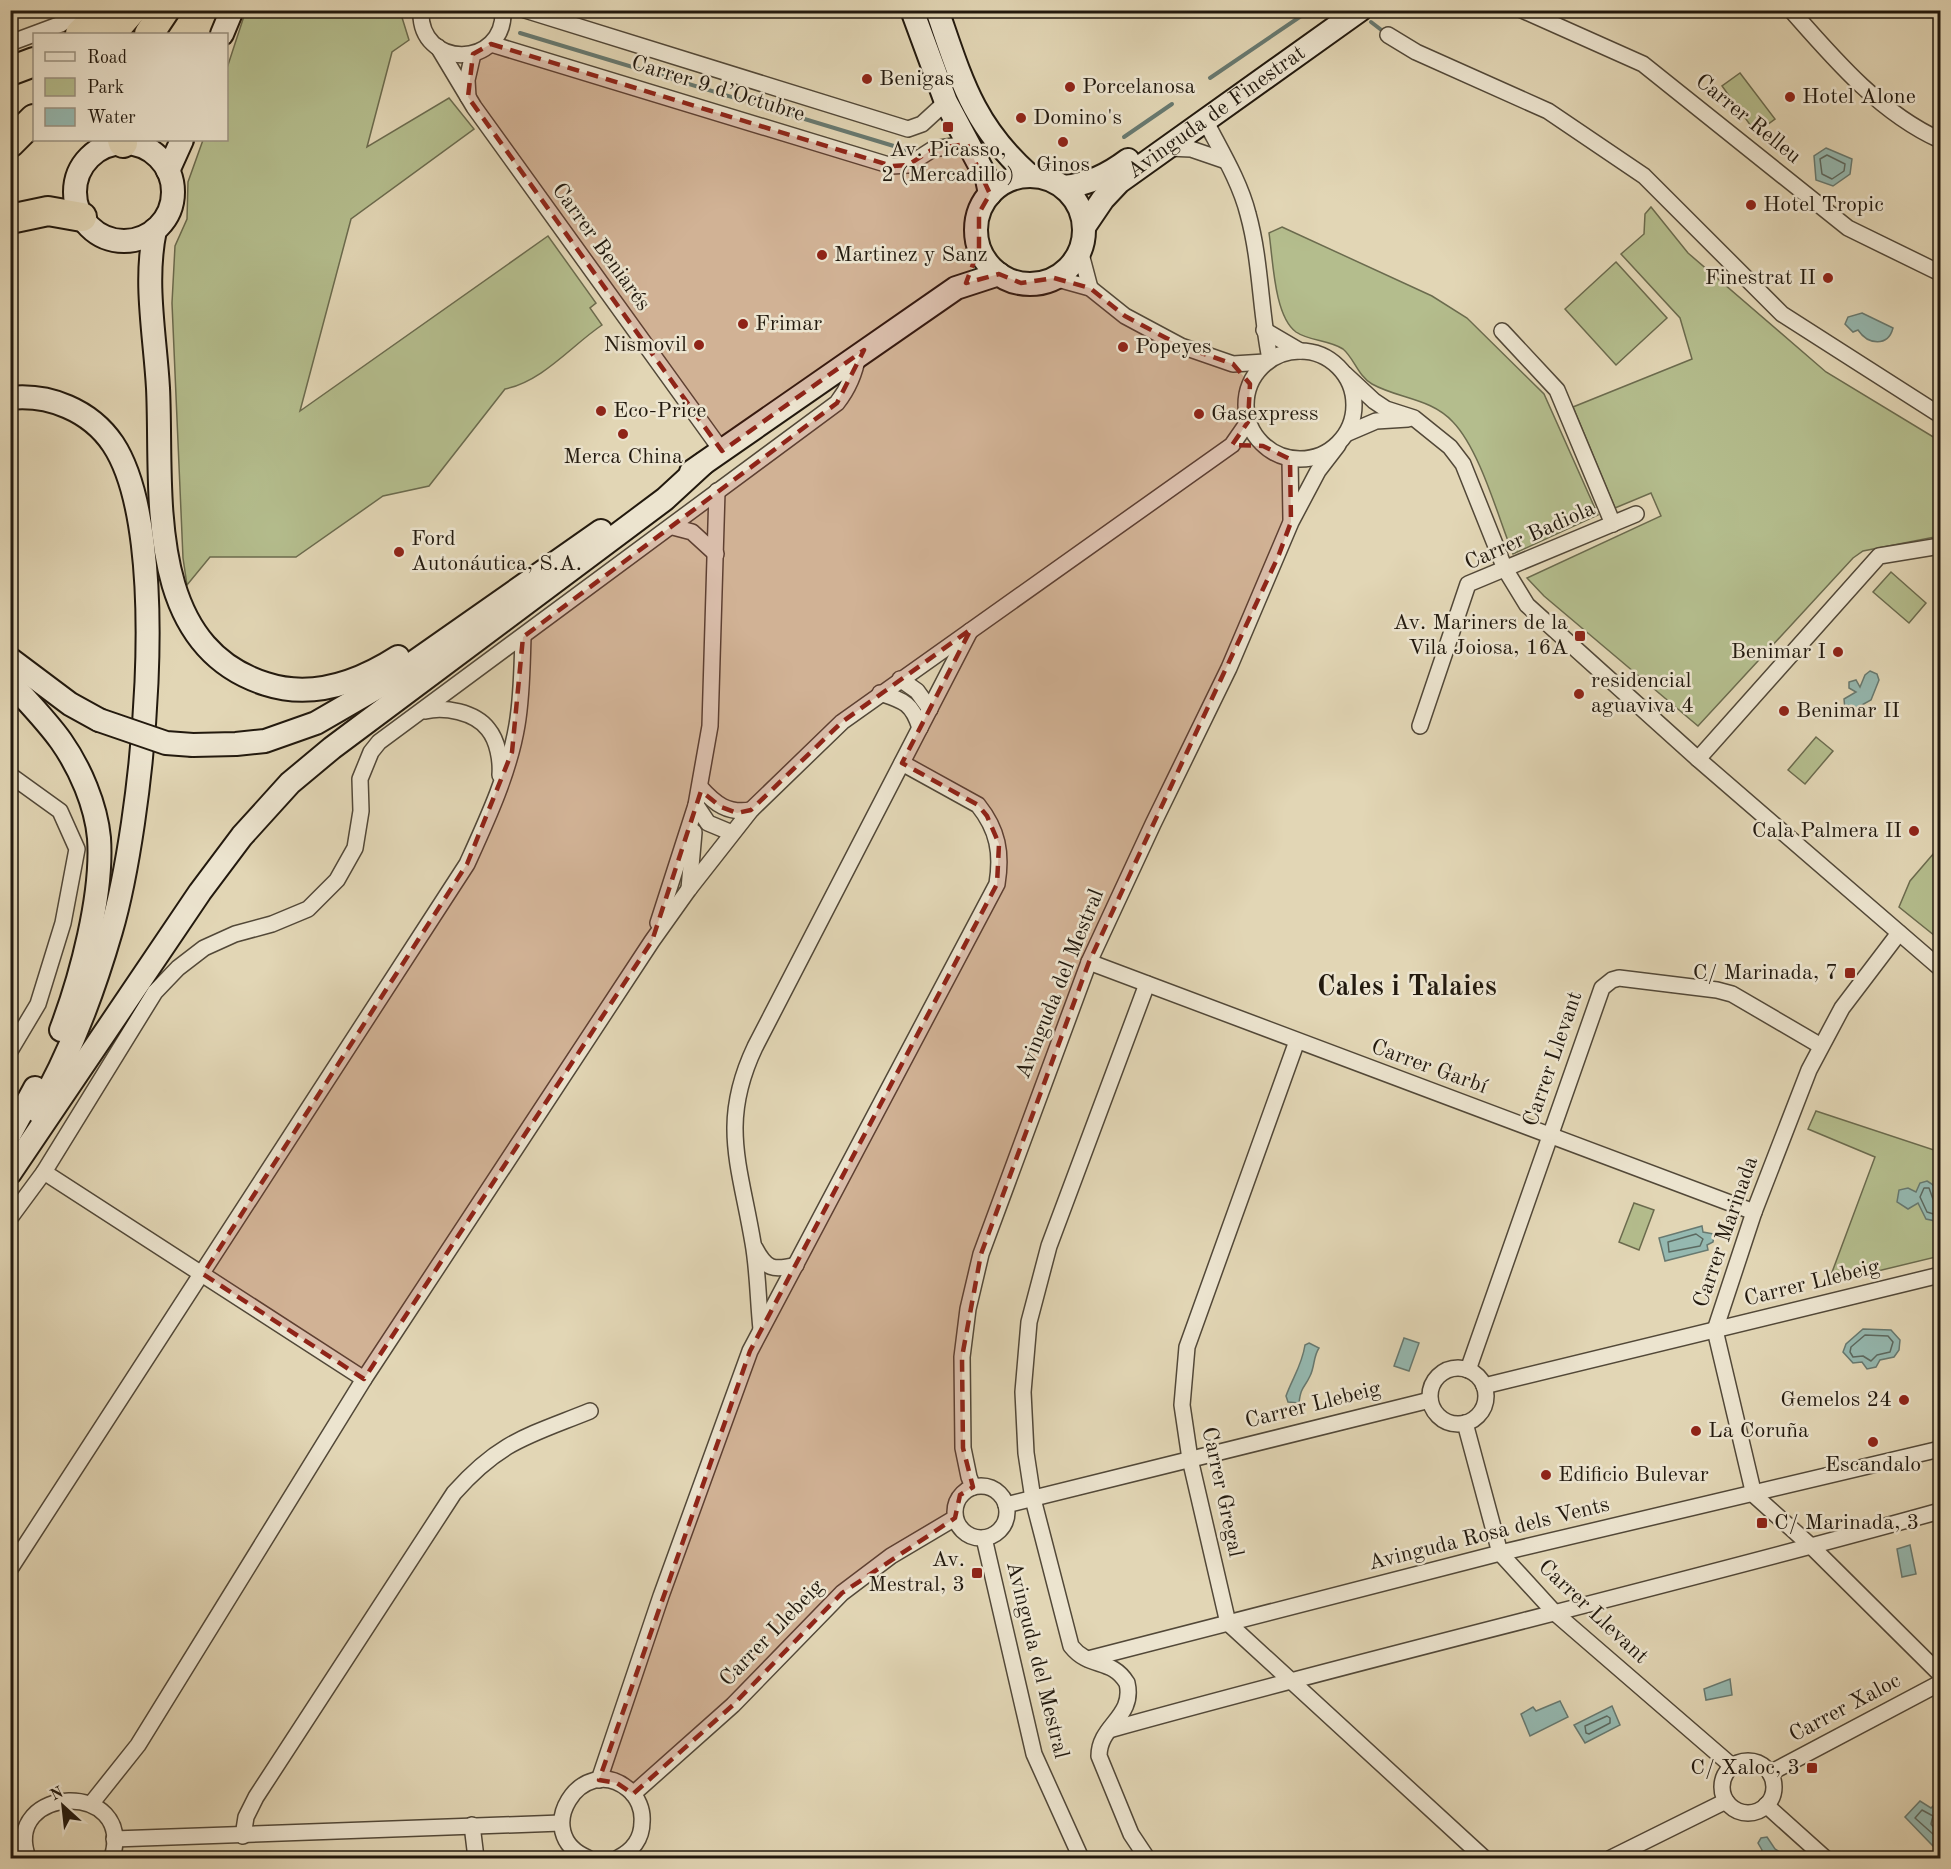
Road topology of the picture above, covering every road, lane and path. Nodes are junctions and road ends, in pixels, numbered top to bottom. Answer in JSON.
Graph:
{"nodes":[{"id":1,"x":78,"y":10,"type":"edge"},
{"id":2,"x":104,"y":10,"type":"edge"},
{"id":3,"x":132,"y":10,"type":"edge"},
{"id":4,"x":149,"y":10,"type":"edge"},
{"id":5,"x":165,"y":10,"type":"edge"},
{"id":6,"x":232,"y":10,"type":"edge"},
{"id":7,"x":421,"y":10,"type":"edge"},
{"id":8,"x":503,"y":10,"type":"edge"},
{"id":9,"x":525,"y":10,"type":"edge"},
{"id":10,"x":912,"y":10,"type":"edge"},
{"id":11,"x":937,"y":10,"type":"edge"},
{"id":12,"x":1341,"y":10,"type":"edge"},
{"id":13,"x":1360,"y":10,"type":"edge"},
{"id":14,"x":1522,"y":10,"type":"edge"},
{"id":15,"x":1791,"y":10,"type":"edge"},
{"id":16,"x":37,"y":33,"type":"edge"},
{"id":17,"x":81,"y":33,"type":"edge"},
{"id":18,"x":112,"y":33,"type":"edge"},
{"id":19,"x":130,"y":33,"type":"edge"},
{"id":20,"x":149,"y":33,"type":"edge"},
{"id":21,"x":222,"y":33,"type":"edge"},
{"id":22,"x":33,"y":34,"type":"edge"},
{"id":23,"x":1388,"y":35,"type":"dead end"},
{"id":24,"x":10,"y":43,"type":"edge"},
{"id":25,"x":491,"y":44,"type":"junction"},
{"id":26,"x":438,"y":47,"type":"junction"},
{"id":27,"x":473,"y":54,"type":"junction"},
{"id":28,"x":33,"y":62,"type":"edge"},
{"id":29,"x":10,"y":71,"type":"edge"},
{"id":30,"x":468,"y":97,"type":"junction"},
{"id":31,"x":946,"y":102,"type":"junction"},
{"id":32,"x":33,"y":120,"type":"edge"},
{"id":33,"x":1206,"y":122,"type":"junction"},
{"id":34,"x":917,"y":126,"type":"junction"},
{"id":35,"x":33,"y":136,"type":"edge"},
{"id":36,"x":1941,"y":140,"type":"edge"},
{"id":37,"x":122,"y":141,"type":"edge"},
{"id":38,"x":182,"y":141,"type":"edge"},
{"id":39,"x":10,"y":143,"type":"edge"},
{"id":40,"x":967,"y":144,"type":"junction"},
{"id":41,"x":1168,"y":148,"type":"junction"},
{"id":42,"x":929,"y":150,"type":"junction"},
{"id":43,"x":10,"y":158,"type":"edge"},
{"id":44,"x":1226,"y":161,"type":"junction"},
{"id":45,"x":168,"y":171,"type":"junction"},
{"id":46,"x":1030,"y":176,"type":"junction"},
{"id":47,"x":1064,"y":187,"type":"junction"},
{"id":48,"x":990,"y":194,"type":"junction"},
{"id":49,"x":82,"y":217,"type":"junction"},
{"id":50,"x":10,"y":219,"type":"edge"},
{"id":51,"x":1084,"y":227,"type":"junction"},
{"id":52,"x":155,"y":230,"type":"junction"},
{"id":53,"x":979,"y":248,"type":"junction"},
{"id":54,"x":1080,"y":250,"type":"junction"},
{"id":55,"x":1941,"y":273,"type":"edge"},
{"id":56,"x":999,"y":274,"type":"junction"},
{"id":57,"x":1054,"y":278,"type":"junction"},
{"id":58,"x":956,"y":288,"type":"junction"},
{"id":59,"x":1090,"y":288,"type":"junction"},
{"id":60,"x":1264,"y":330,"type":"junction"},
{"id":61,"x":1502,"y":331,"type":"dead end"},
{"id":62,"x":1300,"y":351,"type":"junction"},
{"id":63,"x":858,"y":355,"type":"junction"},
{"id":64,"x":1268,"y":360,"type":"junction"},
{"id":65,"x":1233,"y":364,"type":"junction"},
{"id":66,"x":1345,"y":374,"type":"junction"},
{"id":67,"x":1250,"y":384,"type":"junction"},
{"id":68,"x":10,"y":398,"type":"edge"},
{"id":69,"x":1941,"y":415,"type":"edge"},
{"id":70,"x":1414,"y":418,"type":"junction"},
{"id":71,"x":1248,"y":422,"type":"junction"},
{"id":72,"x":1348,"y":433,"type":"junction"},
{"id":73,"x":1232,"y":445,"type":"junction"},
{"id":74,"x":1338,"y":445,"type":"junction"},
{"id":75,"x":1263,"y":446,"type":"junction"},
{"id":76,"x":712,"y":458,"type":"junction"},
{"id":77,"x":1290,"y":459,"type":"junction"},
{"id":78,"x":161,"y":483,"type":"junction"},
{"id":79,"x":717,"y":491,"type":"junction"},
{"id":80,"x":1636,"y":514,"type":"dead end"},
{"id":81,"x":1291,"y":522,"type":"junction"},
{"id":82,"x":1612,"y":524,"type":"junction"},
{"id":83,"x":673,"y":527,"type":"junction"},
{"id":84,"x":1941,"y":546,"type":"edge"},
{"id":85,"x":716,"y":554,"type":"junction"},
{"id":86,"x":560,"y":557,"type":"junction"},
{"id":87,"x":1505,"y":569,"type":"junction"},
{"id":88,"x":971,"y":629,"type":"junction"},
{"id":89,"x":524,"y":637,"type":"junction"},
{"id":90,"x":10,"y":644,"type":"edge"},
{"id":91,"x":10,"y":659,"type":"edge"},
{"id":92,"x":900,"y":679,"type":"junction"},
{"id":93,"x":10,"y":682,"type":"edge"},
{"id":94,"x":49,"y":689,"type":"junction"},
{"id":95,"x":880,"y":693,"type":"junction"},
{"id":96,"x":930,"y":709,"type":"junction"},
{"id":97,"x":421,"y":712,"type":"junction"},
{"id":98,"x":1420,"y":726,"type":"dead end"},
{"id":99,"x":920,"y":728,"type":"junction"},
{"id":100,"x":142,"y":753,"type":"junction"},
{"id":101,"x":1698,"y":759,"type":"junction"},
{"id":102,"x":902,"y":763,"type":"junction"},
{"id":103,"x":10,"y":775,"type":"edge"},
{"id":104,"x":500,"y":784,"type":"junction"},
{"id":105,"x":700,"y":787,"type":"junction"},
{"id":106,"x":696,"y":805,"type":"junction"},
{"id":107,"x":751,"y":810,"type":"junction"},
{"id":108,"x":732,"y":833,"type":"junction"},
{"id":109,"x":688,"y":889,"type":"junction"},
{"id":110,"x":1899,"y":933,"type":"junction"},
{"id":111,"x":652,"y":940,"type":"junction"},
{"id":112,"x":1089,"y":962,"type":"junction"},
{"id":113,"x":1941,"y":968,"type":"edge"},
{"id":114,"x":1147,"y":984,"type":"junction"},
{"id":115,"x":1297,"y":1041,"type":"junction"},
{"id":116,"x":1821,"y":1046,"type":"junction"},
{"id":117,"x":10,"y":1051,"type":"edge"},
{"id":118,"x":10,"y":1134,"type":"edge"},
{"id":119,"x":1551,"y":1136,"type":"junction"},
{"id":120,"x":10,"y":1155,"type":"edge"},
{"id":121,"x":44,"y":1172,"type":"junction"},
{"id":122,"x":10,"y":1173,"type":"edge"},
{"id":123,"x":1754,"y":1212,"type":"junction"},
{"id":124,"x":10,"y":1218,"type":"edge"},
{"id":125,"x":754,"y":1245,"type":"junction"},
{"id":126,"x":796,"y":1265,"type":"junction"},
{"id":127,"x":203,"y":1274,"type":"junction"},
{"id":128,"x":1941,"y":1275,"type":"edge"},
{"id":129,"x":761,"y":1329,"type":"junction"},
{"id":130,"x":1715,"y":1330,"type":"junction"},
{"id":131,"x":1468,"y":1370,"type":"junction"},
{"id":132,"x":364,"y":1379,"type":"junction"},
{"id":133,"x":1484,"y":1386,"type":"junction"},
{"id":134,"x":1430,"y":1400,"type":"junction"},
{"id":135,"x":590,"y":1411,"type":"dead end"},
{"id":136,"x":1465,"y":1423,"type":"junction"},
{"id":137,"x":1941,"y":1449,"type":"edge"},
{"id":138,"x":1190,"y":1459,"type":"junction"},
{"id":139,"x":974,"y":1487,"type":"junction"},
{"id":140,"x":1754,"y":1495,"type":"junction"},
{"id":141,"x":1034,"y":1498,"type":"junction"},
{"id":142,"x":1006,"y":1505,"type":"junction"},
{"id":143,"x":1941,"y":1511,"type":"edge"},
{"id":144,"x":955,"y":1518,"type":"junction"},
{"id":145,"x":984,"y":1538,"type":"junction"},
{"id":146,"x":1812,"y":1547,"type":"junction"},
{"id":147,"x":1500,"y":1553,"type":"junction"},
{"id":148,"x":10,"y":1569,"type":"edge"},
{"id":149,"x":1555,"y":1613,"type":"junction"},
{"id":150,"x":1228,"y":1623,"type":"junction"},
{"id":151,"x":1085,"y":1660,"type":"junction"},
{"id":152,"x":1941,"y":1674,"type":"edge"},
{"id":153,"x":1290,"y":1679,"type":"junction"},
{"id":154,"x":1941,"y":1683,"type":"edge"},
{"id":155,"x":1106,"y":1730,"type":"junction"},
{"id":156,"x":1732,"y":1766,"type":"junction"},
{"id":157,"x":1770,"y":1773,"type":"junction"},
{"id":158,"x":599,"y":1780,"type":"junction"},
{"id":159,"x":633,"y":1794,"type":"junction"},
{"id":160,"x":1726,"y":1801,"type":"junction"},
{"id":161,"x":91,"y":1804,"type":"junction"},
{"id":162,"x":1766,"y":1805,"type":"junction"},
{"id":163,"x":561,"y":1823,"type":"junction"},
{"id":164,"x":472,"y":1825,"type":"junction"},
{"id":165,"x":243,"y":1836,"type":"junction"},
{"id":166,"x":114,"y":1839,"type":"junction"},
{"id":167,"x":18,"y":1843,"type":"edge"},
{"id":168,"x":28,"y":1858,"type":"edge"},
{"id":169,"x":112,"y":1858,"type":"edge"},
{"id":170,"x":476,"y":1858,"type":"edge"},
{"id":171,"x":588,"y":1858,"type":"edge"},
{"id":172,"x":618,"y":1858,"type":"edge"},
{"id":173,"x":1081,"y":1858,"type":"edge"},
{"id":174,"x":1147,"y":1858,"type":"edge"},
{"id":175,"x":1484,"y":1858,"type":"edge"},
{"id":176,"x":1611,"y":1858,"type":"edge"},
{"id":177,"x":1825,"y":1858,"type":"edge"}],
"edges":[{"from":1,"to":16,"type":"street"},
{"from":2,"to":17,"type":"highway"},
{"from":3,"to":18,"type":"highway"},
{"from":4,"to":19,"type":"highway"},
{"from":5,"to":20,"type":"highway"},
{"from":6,"to":21,"type":"main road"},
{"from":7,"to":26,"type":"street","name":"Carrer Beniarés"},
{"from":8,"to":25,"type":"street"},
{"from":9,"to":34,"type":"street","name":"Carrer 9 d’Octubre"},
{"from":10,"to":31,"type":"main road"},
{"from":11,"to":46,"type":"main road"},
{"from":12,"to":47,"type":"main road","name":"Avinguda de Finestrat"},
{"from":13,"to":33,"type":"main road","name":"Avinguda de Finestrat"},
{"from":14,"to":55,"type":"street","name":"Carrer Relleu"},
{"from":15,"to":36,"type":"street"},
{"from":22,"to":24,"type":"street"},
{"from":23,"to":69,"type":"street"},
{"from":25,"to":27,"type":"street"},
{"from":25,"to":42,"type":"street","name":"Carrer 9 d’Octubre"},
{"from":26,"to":27,"type":"street"},
{"from":26,"to":30,"type":"street","name":"Carrer Beniarés"},
{"from":27,"to":30,"type":"street"},
{"from":28,"to":29,"type":"highway"},
{"from":30,"to":76,"type":"street","name":"Carrer Beniarés"},
{"from":31,"to":34,"type":"street"},
{"from":31,"to":40,"type":"main road"},
{"from":32,"to":39,"type":"highway"},
{"from":33,"to":41,"type":"main road","name":"Avinguda de Finestrat"},
{"from":33,"to":44,"type":"street"},
{"from":34,"to":42,"type":"street"},
{"from":35,"to":43,"type":"highway"},
{"from":37,"to":45,"type":"main road"},
{"from":37,"to":49,"type":"main road"},
{"from":38,"to":45,"type":"main road"},
{"from":40,"to":42,"type":"street","name":"Carrer 9 d’Octubre"},
{"from":40,"to":48,"type":"main road"},
{"from":41,"to":44,"type":"street"},
{"from":41,"to":51,"type":"main road","name":"Avinguda de Finestrat"},
{"from":44,"to":60,"type":"street"},
{"from":45,"to":52,"type":"main road"},
{"from":46,"to":47,"type":"main road"},
{"from":46,"to":48,"type":"main road"},
{"from":47,"to":51,"type":"main road"},
{"from":48,"to":53,"type":"main road"},
{"from":49,"to":50,"type":"highway"},
{"from":49,"to":52,"type":"main road"},
{"from":51,"to":54,"type":"main road"},
{"from":52,"to":78,"type":"main road"},
{"from":53,"to":56,"type":"main road"},
{"from":53,"to":58,"type":"main road"},
{"from":54,"to":57,"type":"main road"},
{"from":54,"to":59,"type":"street"},
{"from":56,"to":57,"type":"main road"},
{"from":56,"to":58,"type":"main road"},
{"from":57,"to":59,"type":"street"},
{"from":58,"to":63,"type":"main road"},
{"from":59,"to":65,"type":"street"},
{"from":60,"to":62,"type":"street"},
{"from":60,"to":64,"type":"street"},
{"from":61,"to":82,"type":"street","name":"Carrer Badiola"},
{"from":62,"to":64,"type":"street"},
{"from":62,"to":66,"type":"street"},
{"from":63,"to":76,"type":"main road"},
{"from":63,"to":79,"type":"street"},
{"from":64,"to":65,"type":"street"},
{"from":64,"to":67,"type":"street"},
{"from":65,"to":67,"type":"street"},
{"from":66,"to":70,"type":"street"},
{"from":66,"to":72,"type":"street"},
{"from":67,"to":71,"type":"street"},
{"from":68,"to":100,"type":"main road"},
{"from":70,"to":72,"type":"street"},
{"from":70,"to":87,"type":"street"},
{"from":71,"to":73,"type":"street"},
{"from":71,"to":75,"type":"street"},
{"from":72,"to":74,"type":"street"},
{"from":73,"to":75,"type":"street"},
{"from":73,"to":88,"type":"street"},
{"from":74,"to":77,"type":"street"},
{"from":74,"to":81,"type":"street","name":"Avinguda del Mestral"},
{"from":75,"to":77,"type":"street"},
{"from":76,"to":86,"type":"main road"},
{"from":76,"to":122,"type":"main road"},
{"from":77,"to":81,"type":"street","name":"Avinguda del Mestral"},
{"from":78,"to":86,"type":"main road"},
{"from":78,"to":100,"type":"main road"},
{"from":79,"to":83,"type":"street"},
{"from":79,"to":85,"type":"street"},
{"from":80,"to":82,"type":"street","name":"Carrer Badiola"},
{"from":81,"to":112,"type":"street","name":"Avinguda del Mestral"},
{"from":82,"to":87,"type":"street","name":"Carrer Badiola"},
{"from":83,"to":85,"type":"street"},
{"from":83,"to":89,"type":"street"},
{"from":84,"to":101,"type":"street"},
{"from":85,"to":105,"type":"street"},
{"from":86,"to":94,"type":"main road","bridge":true},
{"from":87,"to":98,"type":"street","name":"Carrer Badiola"},
{"from":87,"to":101,"type":"street"},
{"from":88,"to":92,"type":"street"},
{"from":88,"to":96,"type":"street"},
{"from":89,"to":97,"type":"street"},
{"from":89,"to":104,"type":"street"},
{"from":90,"to":94,"type":"main road"},
{"from":91,"to":94,"type":"main road"},
{"from":92,"to":95,"type":"street"},
{"from":92,"to":96,"type":"street"},
{"from":93,"to":118,"type":"main road"},
{"from":95,"to":99,"type":"street"},
{"from":95,"to":107,"type":"street"},
{"from":96,"to":99,"type":"street"},
{"from":97,"to":104,"type":"street"},
{"from":97,"to":121,"type":"street"},
{"from":99,"to":102,"type":"street"},
{"from":100,"to":120,"type":"main road"},
{"from":101,"to":110,"type":"street"},
{"from":102,"to":125,"type":"street"},
{"from":102,"to":126,"type":"street"},
{"from":103,"to":117,"type":"street"},
{"from":104,"to":127,"type":"street"},
{"from":105,"to":106,"type":"street"},
{"from":105,"to":107,"type":"street"},
{"from":106,"to":108,"type":"street"},
{"from":106,"to":109,"type":"street"},
{"from":106,"to":111,"type":"street"},
{"from":107,"to":108,"type":"street"},
{"from":108,"to":109,"type":"street"},
{"from":109,"to":111,"type":"street"},
{"from":110,"to":113,"type":"street"},
{"from":110,"to":116,"type":"street","name":"Carrer Marinada"},
{"from":111,"to":132,"type":"street"},
{"from":112,"to":114,"type":"street","name":"Carrer Garbí"},
{"from":112,"to":139,"type":"street","name":"Avinguda del Mestral"},
{"from":114,"to":115,"type":"street","name":"Carrer Garbí"},
{"from":114,"to":141,"type":"street","name":"Avinguda del Mestral"},
{"from":115,"to":119,"type":"street","name":"Carrer Garbí"},
{"from":115,"to":138,"type":"street","name":"Carrer Gregal"},
{"from":116,"to":119,"type":"street","name":"Carrer Llevant"},
{"from":116,"to":123,"type":"street","name":"Carrer Marinada"},
{"from":119,"to":123,"type":"street","name":"Carrer Garbí"},
{"from":119,"to":131,"type":"street","name":"Carrer Llevant"},
{"from":121,"to":124,"type":"street"},
{"from":121,"to":127,"type":"street"},
{"from":123,"to":130,"type":"street","name":"Carrer Marinada"},
{"from":125,"to":126,"type":"street"},
{"from":125,"to":129,"type":"street"},
{"from":126,"to":129,"type":"street"},
{"from":127,"to":132,"type":"street"},
{"from":127,"to":148,"type":"street"},
{"from":128,"to":130,"type":"street","name":"Carrer Llebeig"},
{"from":129,"to":158,"type":"street"},
{"from":130,"to":133,"type":"street","name":"Carrer Llebeig"},
{"from":130,"to":140,"type":"street","name":"Carrer Marinada"},
{"from":131,"to":133,"type":"street"},
{"from":131,"to":134,"type":"street"},
{"from":132,"to":161,"type":"street"},
{"from":133,"to":136,"type":"street"},
{"from":134,"to":136,"type":"street"},
{"from":134,"to":138,"type":"street","name":"Carrer Llebeig"},
{"from":135,"to":165,"type":"street"},
{"from":136,"to":147,"type":"street","name":"Carrer Llevant"},
{"from":137,"to":140,"type":"street","name":"Avinguda Rosa dels Vents"},
{"from":138,"to":141,"type":"street","name":"Carrer Llebeig"},
{"from":138,"to":150,"type":"street","name":"Carrer Gregal"},
{"from":139,"to":142,"type":"street"},
{"from":139,"to":144,"type":"street"},
{"from":140,"to":146,"type":"street"},
{"from":140,"to":147,"type":"street","name":"Avinguda Rosa dels Vents"},
{"from":141,"to":142,"type":"street","name":"Carrer Llebeig"},
{"from":141,"to":151,"type":"street","name":"Avinguda del Mestral"},
{"from":142,"to":145,"type":"street"},
{"from":143,"to":146,"type":"street"},
{"from":144,"to":145,"type":"street"},
{"from":144,"to":159,"type":"street","name":"Carrer Llebeig"},
{"from":145,"to":173,"type":"street","name":"Avinguda del Mestral"},
{"from":146,"to":149,"type":"street"},
{"from":146,"to":152,"type":"street"},
{"from":147,"to":149,"type":"street","name":"Carrer Llevant"},
{"from":147,"to":150,"type":"street","name":"Avinguda Rosa dels Vents"},
{"from":149,"to":153,"type":"street"},
{"from":149,"to":156,"type":"street","name":"Carrer Llevant"},
{"from":150,"to":151,"type":"street","name":"Avinguda Rosa dels Vents"},
{"from":150,"to":153,"type":"street"},
{"from":151,"to":155,"type":"street","name":"Avinguda del Mestral"},
{"from":153,"to":155,"type":"street"},
{"from":153,"to":175,"type":"street"},
{"from":154,"to":157,"type":"street","name":"Carrer Xaloc"},
{"from":155,"to":174,"type":"street","name":"Avinguda del Mestral"},
{"from":156,"to":157,"type":"street"},
{"from":156,"to":160,"type":"street"},
{"from":157,"to":162,"type":"street"},
{"from":158,"to":159,"type":"street"},
{"from":158,"to":163,"type":"street"},
{"from":159,"to":172,"type":"street"},
{"from":160,"to":162,"type":"street"},
{"from":160,"to":176,"type":"street"},
{"from":161,"to":166,"type":"street"},
{"from":161,"to":167,"type":"street"},
{"from":162,"to":177,"type":"street"},
{"from":163,"to":164,"type":"street"},
{"from":163,"to":171,"type":"street"},
{"from":164,"to":165,"type":"street"},
{"from":164,"to":170,"type":"street"},
{"from":165,"to":166,"type":"street"},
{"from":166,"to":169,"type":"street"},
{"from":167,"to":168,"type":"street"}]}
